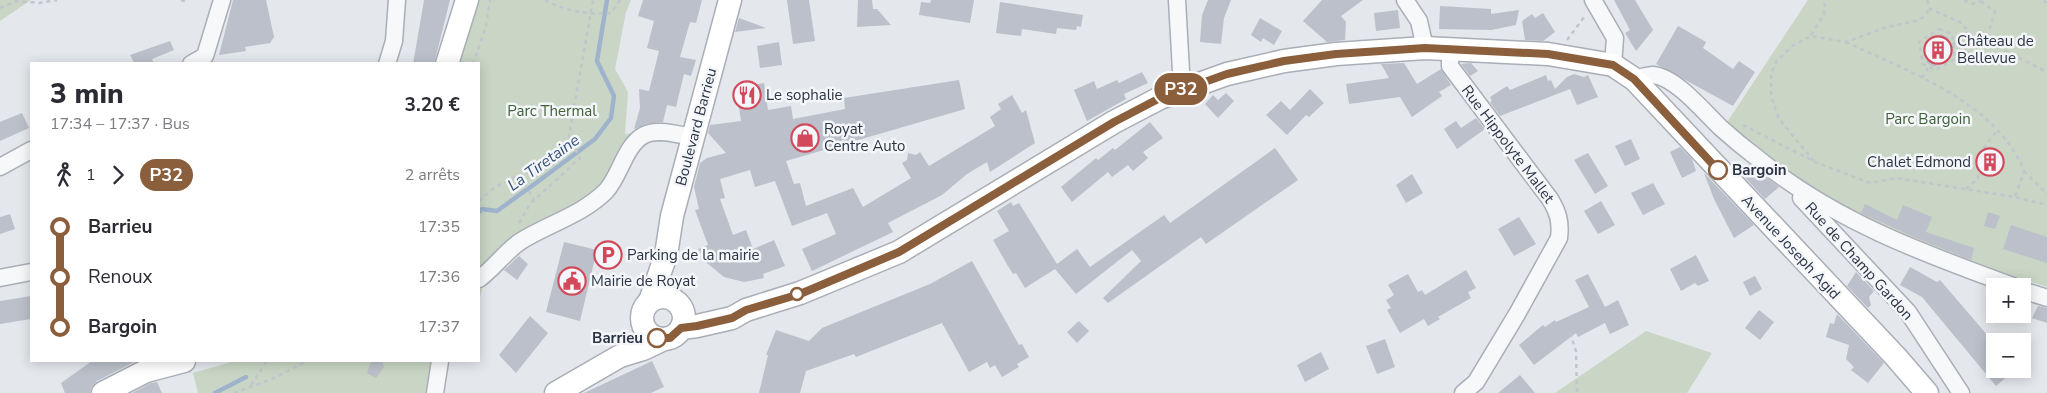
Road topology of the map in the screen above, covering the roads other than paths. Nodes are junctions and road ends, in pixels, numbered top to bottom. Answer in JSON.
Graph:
{"nodes":[{"id":1,"x":222,"y":0,"type":"edge"},
{"id":2,"x":397,"y":0,"type":"edge"},
{"id":3,"x":467,"y":0,"type":"edge"},
{"id":4,"x":730,"y":0,"type":"edge"},
{"id":5,"x":1177,"y":0,"type":"edge"},
{"id":6,"x":1405,"y":0,"type":"edge"},
{"id":7,"x":1593,"y":0,"type":"edge"},
{"id":8,"x":1425,"y":48,"type":"junction"},
{"id":9,"x":1450,"y":49,"type":"junction"},
{"id":10,"x":194,"y":62,"type":"edge"},
{"id":11,"x":388,"y":62,"type":"edge"},
{"id":12,"x":448,"y":62,"type":"edge"},
{"id":13,"x":1613,"y":65,"type":"junction"},
{"id":14,"x":1634,"y":79,"type":"junction"},
{"id":15,"x":1182,"y":88,"type":"junction"},
{"id":16,"x":693,"y":137,"type":"junction"},
{"id":17,"x":30,"y":151,"type":"edge"},
{"id":18,"x":0,"y":167,"type":"edge"},
{"id":19,"x":1786,"y":182,"type":"junction"},
{"id":20,"x":30,"y":272,"type":"edge"},
{"id":21,"x":0,"y":278,"type":"edge"},
{"id":22,"x":480,"y":278,"type":"edge"},
{"id":23,"x":1992,"y":278,"type":"edge"},
{"id":24,"x":2031,"y":293,"type":"edge"},
{"id":25,"x":2047,"y":298,"type":"edge"},
{"id":26,"x":660,"y":306,"type":"junction"},
{"id":27,"x":746,"y":310,"type":"junction"},
{"id":28,"x":672,"y":333,"type":"junction"},
{"id":29,"x":620,"y":356,"type":"junction"},
{"id":30,"x":181,"y":362,"type":"edge"},
{"id":31,"x":440,"y":362,"type":"edge"},
{"id":32,"x":123,"y":386,"type":"edge"},
{"id":33,"x":103,"y":393,"type":"edge"},
{"id":34,"x":434,"y":393,"type":"edge"},
{"id":35,"x":556,"y":393,"type":"edge"},
{"id":36,"x":1463,"y":393,"type":"edge"},
{"id":37,"x":1927,"y":393,"type":"edge"},
{"id":38,"x":1961,"y":393,"type":"edge"}],
"edges":[{"from":1,"to":10,"type":"street"},
{"from":2,"to":11,"type":"street"},
{"from":3,"to":12,"type":"main road"},
{"from":4,"to":16,"type":"main road","name":"Boulevard Barrieu"},
{"from":5,"to":15,"type":"street"},
{"from":6,"to":8,"type":"street"},
{"from":7,"to":13,"type":"street"},
{"from":8,"to":9,"type":"main road"},
{"from":8,"to":15,"type":"main road"},
{"from":9,"to":13,"type":"main road"},
{"from":9,"to":36,"type":"street","name":"Rue Hippolyte Mallet"},
{"from":13,"to":14,"type":"main road","name":"Avenue Joseph Agid"},
{"from":14,"to":19,"type":"street"},
{"from":14,"to":37,"type":"main road","name":"Avenue Joseph Agid"},
{"from":15,"to":27,"type":"main road"},
{"from":16,"to":22,"type":"street"},
{"from":16,"to":26,"type":"main road","name":"Boulevard Barrieu"},
{"from":17,"to":18,"type":"street"},
{"from":19,"to":23,"type":"street"},
{"from":19,"to":38,"type":"street","name":"Rue de Champ Gardon"},
{"from":20,"to":21,"type":"street"},
{"from":24,"to":25,"type":"street"},
{"from":26,"to":27,"type":"main road"},
{"from":26,"to":28,"type":"main road","name":"Boulevard Barrieu"},
{"from":26,"to":28,"type":"main road"},
{"from":26,"to":29,"type":"main road"},
{"from":27,"to":28,"type":"main road"},
{"from":28,"to":29,"type":"main road"},
{"from":29,"to":35,"type":"main road"},
{"from":30,"to":32,"type":"main road"},
{"from":31,"to":34,"type":"street"},
{"from":32,"to":33,"type":"main road"}]}
